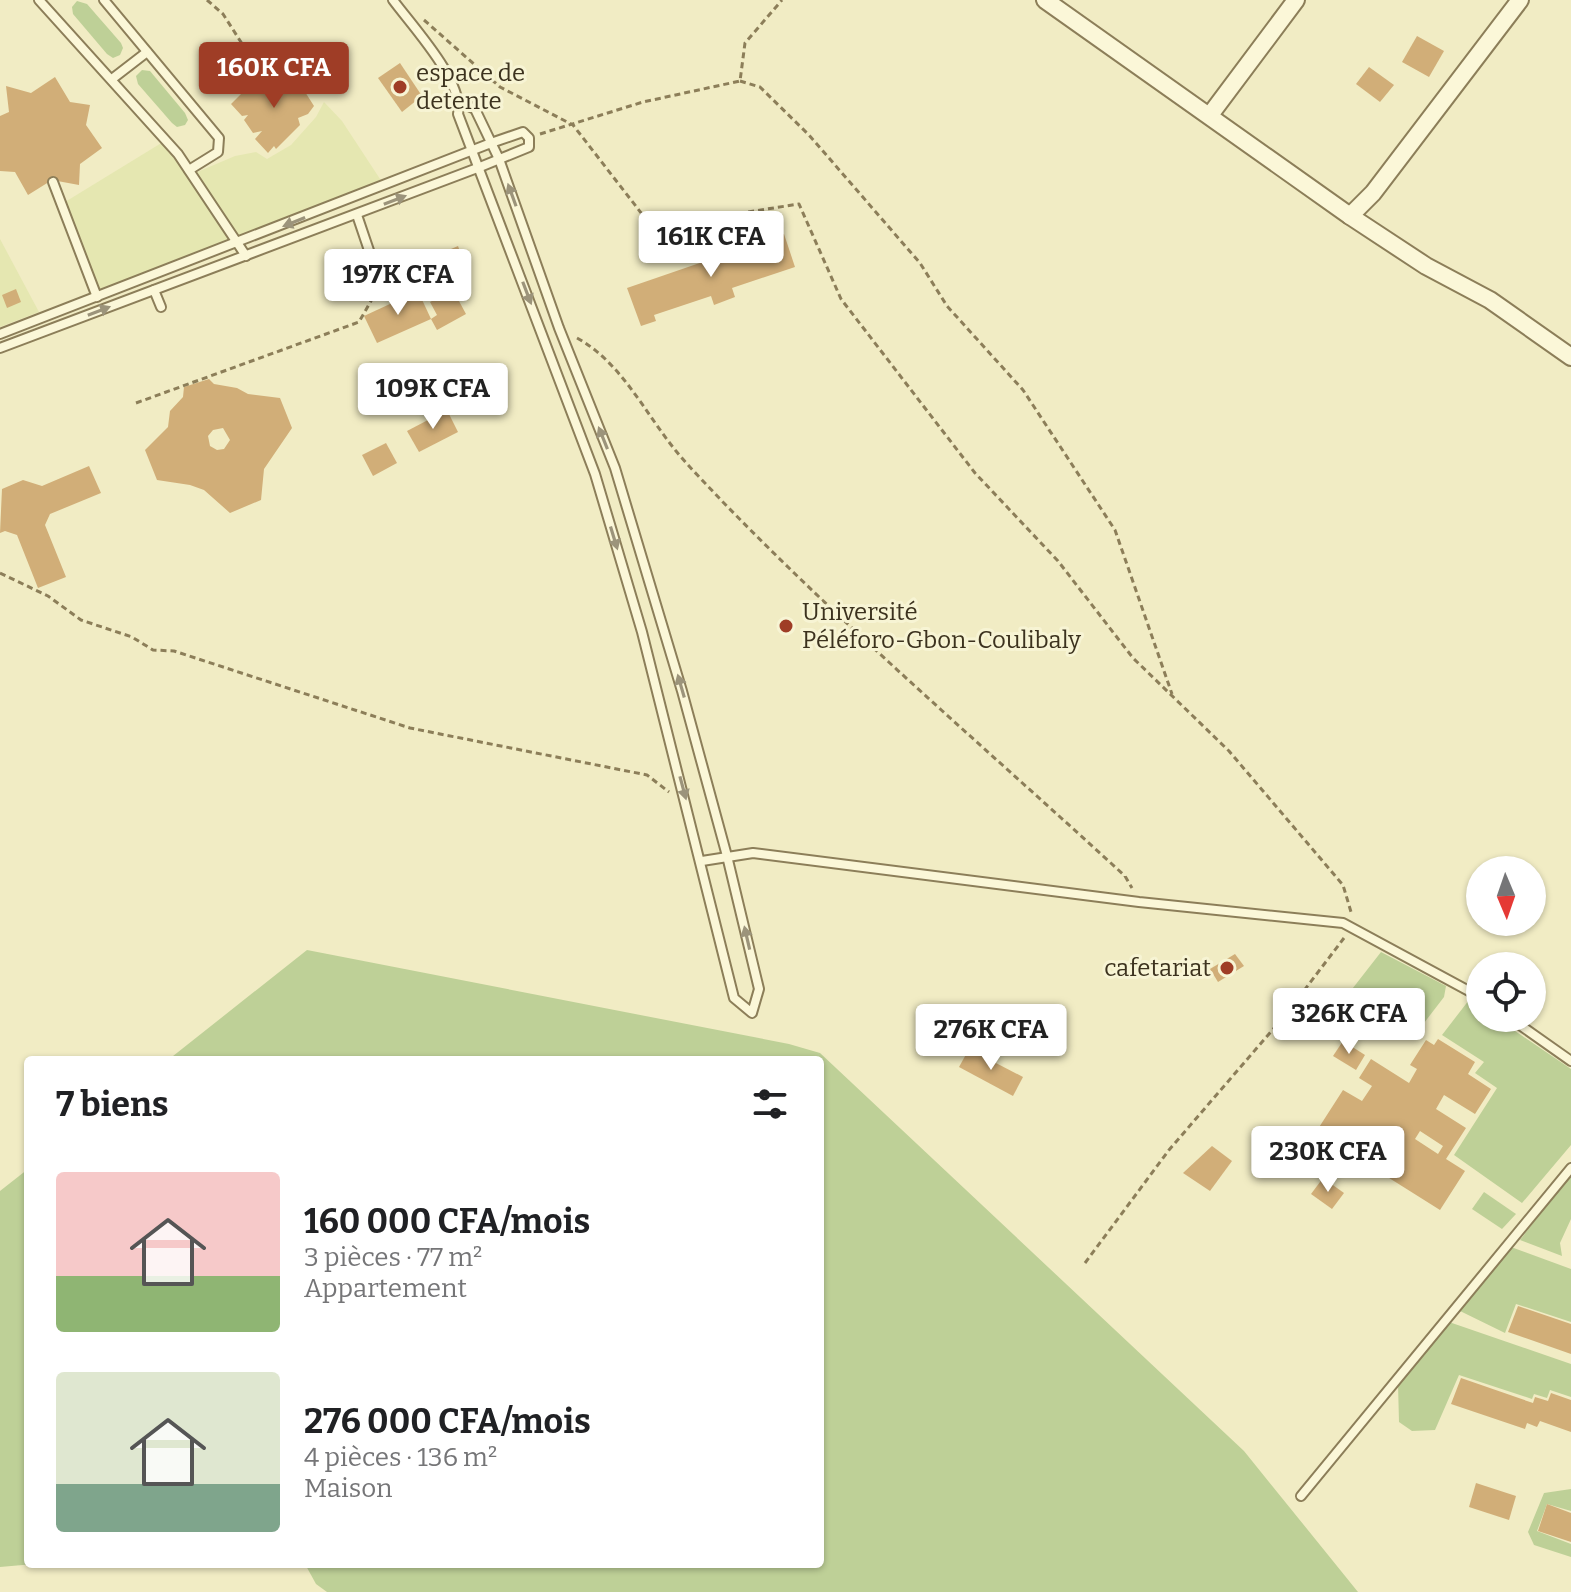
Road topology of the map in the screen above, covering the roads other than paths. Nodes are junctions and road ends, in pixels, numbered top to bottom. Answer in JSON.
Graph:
{"nodes":[{"id":1,"x":104,"y":0,"type":"edge"},
{"id":2,"x":1045,"y":0,"type":"edge"},
{"id":3,"x":1296,"y":0,"type":"edge"},
{"id":4,"x":1520,"y":0,"type":"edge"},
{"id":5,"x":43,"y":1,"type":"edge"},
{"id":6,"x":394,"y":2,"type":"edge"},
{"id":7,"x":147,"y":52,"type":"junction"},
{"id":8,"x":112,"y":79,"type":"junction"},
{"id":9,"x":460,"y":102,"type":"junction"},
{"id":10,"x":1210,"y":115,"type":"junction"},
{"id":11,"x":491,"y":143,"type":"junction"},
{"id":12,"x":473,"y":151,"type":"junction"},
{"id":13,"x":499,"y":159,"type":"junction"},
{"id":14,"x":480,"y":167,"type":"junction"},
{"id":15,"x":189,"y":170,"type":"junction"},
{"id":16,"x":53,"y":182,"type":"dead end"},
{"id":17,"x":357,"y":215,"type":"junction"},
{"id":18,"x":1350,"y":216,"type":"junction"},
{"id":19,"x":238,"y":243,"type":"junction"},
{"id":20,"x":246,"y":256,"type":"junction"},
{"id":21,"x":380,"y":283,"type":"road end"},
{"id":22,"x":154,"y":290,"type":"junction"},
{"id":23,"x":97,"y":297,"type":"junction"},
{"id":24,"x":161,"y":307,"type":"dead end"},
{"id":25,"x":56,"y":312,"type":"junction"},
{"id":26,"x":60,"y":326,"type":"junction"},
{"id":27,"x":0,"y":334,"type":"edge"},
{"id":28,"x":0,"y":348,"type":"edge"},
{"id":29,"x":1571,"y":357,"type":"edge"},
{"id":30,"x":615,"y":468,"type":"junction"},
{"id":31,"x":595,"y":474,"type":"junction"},
{"id":32,"x":727,"y":856,"type":"junction"},
{"id":33,"x":702,"y":861,"type":"junction"},
{"id":34,"x":1466,"y":989,"type":"edge"},
{"id":35,"x":1530,"y":1032,"type":"edge"},
{"id":36,"x":1571,"y":1061,"type":"edge"},
{"id":37,"x":1571,"y":1168,"type":"edge"},
{"id":38,"x":1301,"y":1496,"type":"dead end"}],
"edges":[{"from":1,"to":7,"type":"lane"},
{"from":2,"to":10,"type":"street"},
{"from":3,"to":10,"type":"street"},
{"from":4,"to":18,"type":"street"},
{"from":5,"to":8,"type":"lane"},
{"from":6,"to":9,"type":"lane"},
{"from":7,"to":8,"type":"lane"},
{"from":7,"to":15,"type":"lane"},
{"from":8,"to":15,"type":"lane"},
{"from":9,"to":11,"type":"lane"},
{"from":9,"to":12,"type":"lane"},
{"from":10,"to":18,"type":"street"},
{"from":11,"to":12,"type":"lane"},
{"from":11,"to":13,"type":"lane"},
{"from":11,"to":13,"type":"lane"},
{"from":12,"to":14,"type":"lane"},
{"from":12,"to":19,"type":"lane","one_way":true},
{"from":13,"to":14,"type":"lane"},
{"from":30,"to":13,"type":"lane","one_way":true},
{"from":17,"to":14,"type":"lane","one_way":true},
{"from":14,"to":31,"type":"lane","one_way":true},
{"from":15,"to":19,"type":"lane"},
{"from":16,"to":23,"type":"lane"},
{"from":17,"to":20,"type":"lane"},
{"from":17,"to":21,"type":"lane"},
{"from":18,"to":29,"type":"street"},
{"from":19,"to":20,"type":"lane"},
{"from":19,"to":23,"type":"lane"},
{"from":20,"to":22,"type":"lane"},
{"from":22,"to":24,"type":"lane"},
{"from":26,"to":22,"type":"lane","one_way":true},
{"from":23,"to":25,"type":"lane"},
{"from":25,"to":26,"type":"lane"},
{"from":25,"to":27,"type":"lane"},
{"from":26,"to":28,"type":"lane"},
{"from":30,"to":31,"type":"lane"},
{"from":32,"to":30,"type":"lane","one_way":true},
{"from":31,"to":33,"type":"lane","one_way":true},
{"from":32,"to":33,"type":"lane"},
{"from":33,"to":32,"type":"lane","one_way":true},
{"from":32,"to":34,"type":"lane"},
{"from":35,"to":36,"type":"lane"},
{"from":37,"to":38,"type":"lane"}]}
